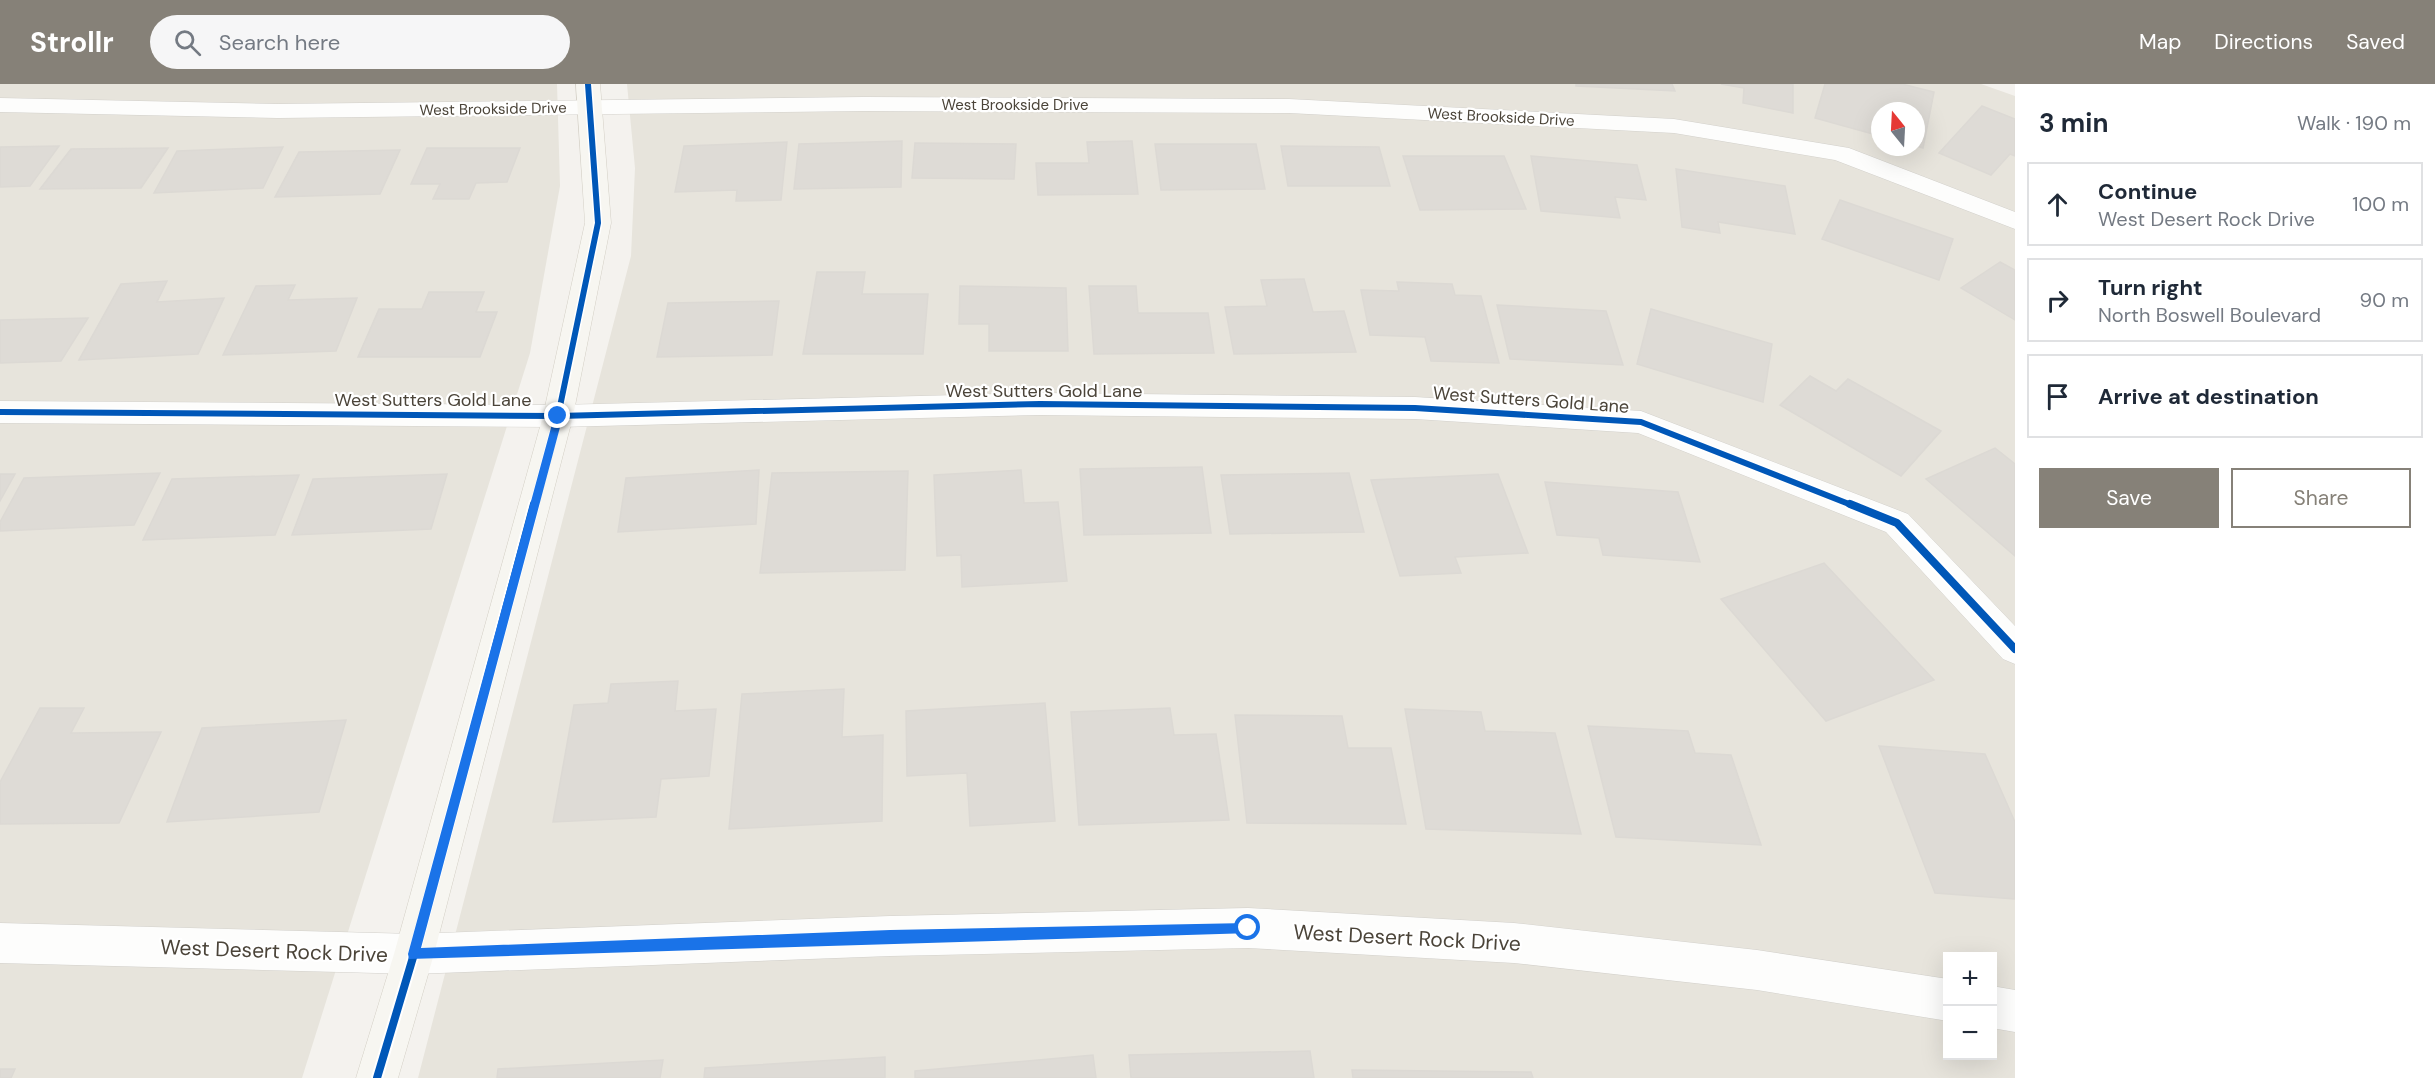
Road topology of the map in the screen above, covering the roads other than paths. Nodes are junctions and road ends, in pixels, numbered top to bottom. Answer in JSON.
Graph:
{"nodes":[{"id":1,"x":589,"y":96,"type":"edge"},
{"id":2,"x":0,"y":105,"type":"edge"},
{"id":3,"x":2015,"y":221,"type":"edge"},
{"id":4,"x":0,"y":412,"type":"edge"},
{"id":5,"x":558,"y":416,"type":"junction"},
{"id":6,"x":2015,"y":649,"type":"edge"},
{"id":7,"x":0,"y":943,"type":"edge"},
{"id":8,"x":414,"y":954,"type":"junction"},
{"id":9,"x":1943,"y":999,"type":"edge"},
{"id":10,"x":1997,"y":1008,"type":"edge"},
{"id":11,"x":2015,"y":1011,"type":"edge"},
{"id":12,"x":377,"y":1078,"type":"edge"}],
"edges":[{"from":1,"to":2,"type":"street","name":"West Brookside Drive"},
{"from":1,"to":3,"type":"street","name":"West Brookside Drive"},
{"from":1,"to":5,"type":"street"},
{"from":4,"to":5,"type":"street","name":"West Sutters Gold Lane"},
{"from":5,"to":6,"type":"street","name":"West Sutters Gold Lane"},
{"from":5,"to":8,"type":"street"},
{"from":7,"to":8,"type":"street","name":"West Desert Rock Drive"},
{"from":8,"to":9,"type":"street","name":"West Desert Rock Drive"},
{"from":8,"to":12,"type":"street"},
{"from":10,"to":11,"type":"street"}]}
